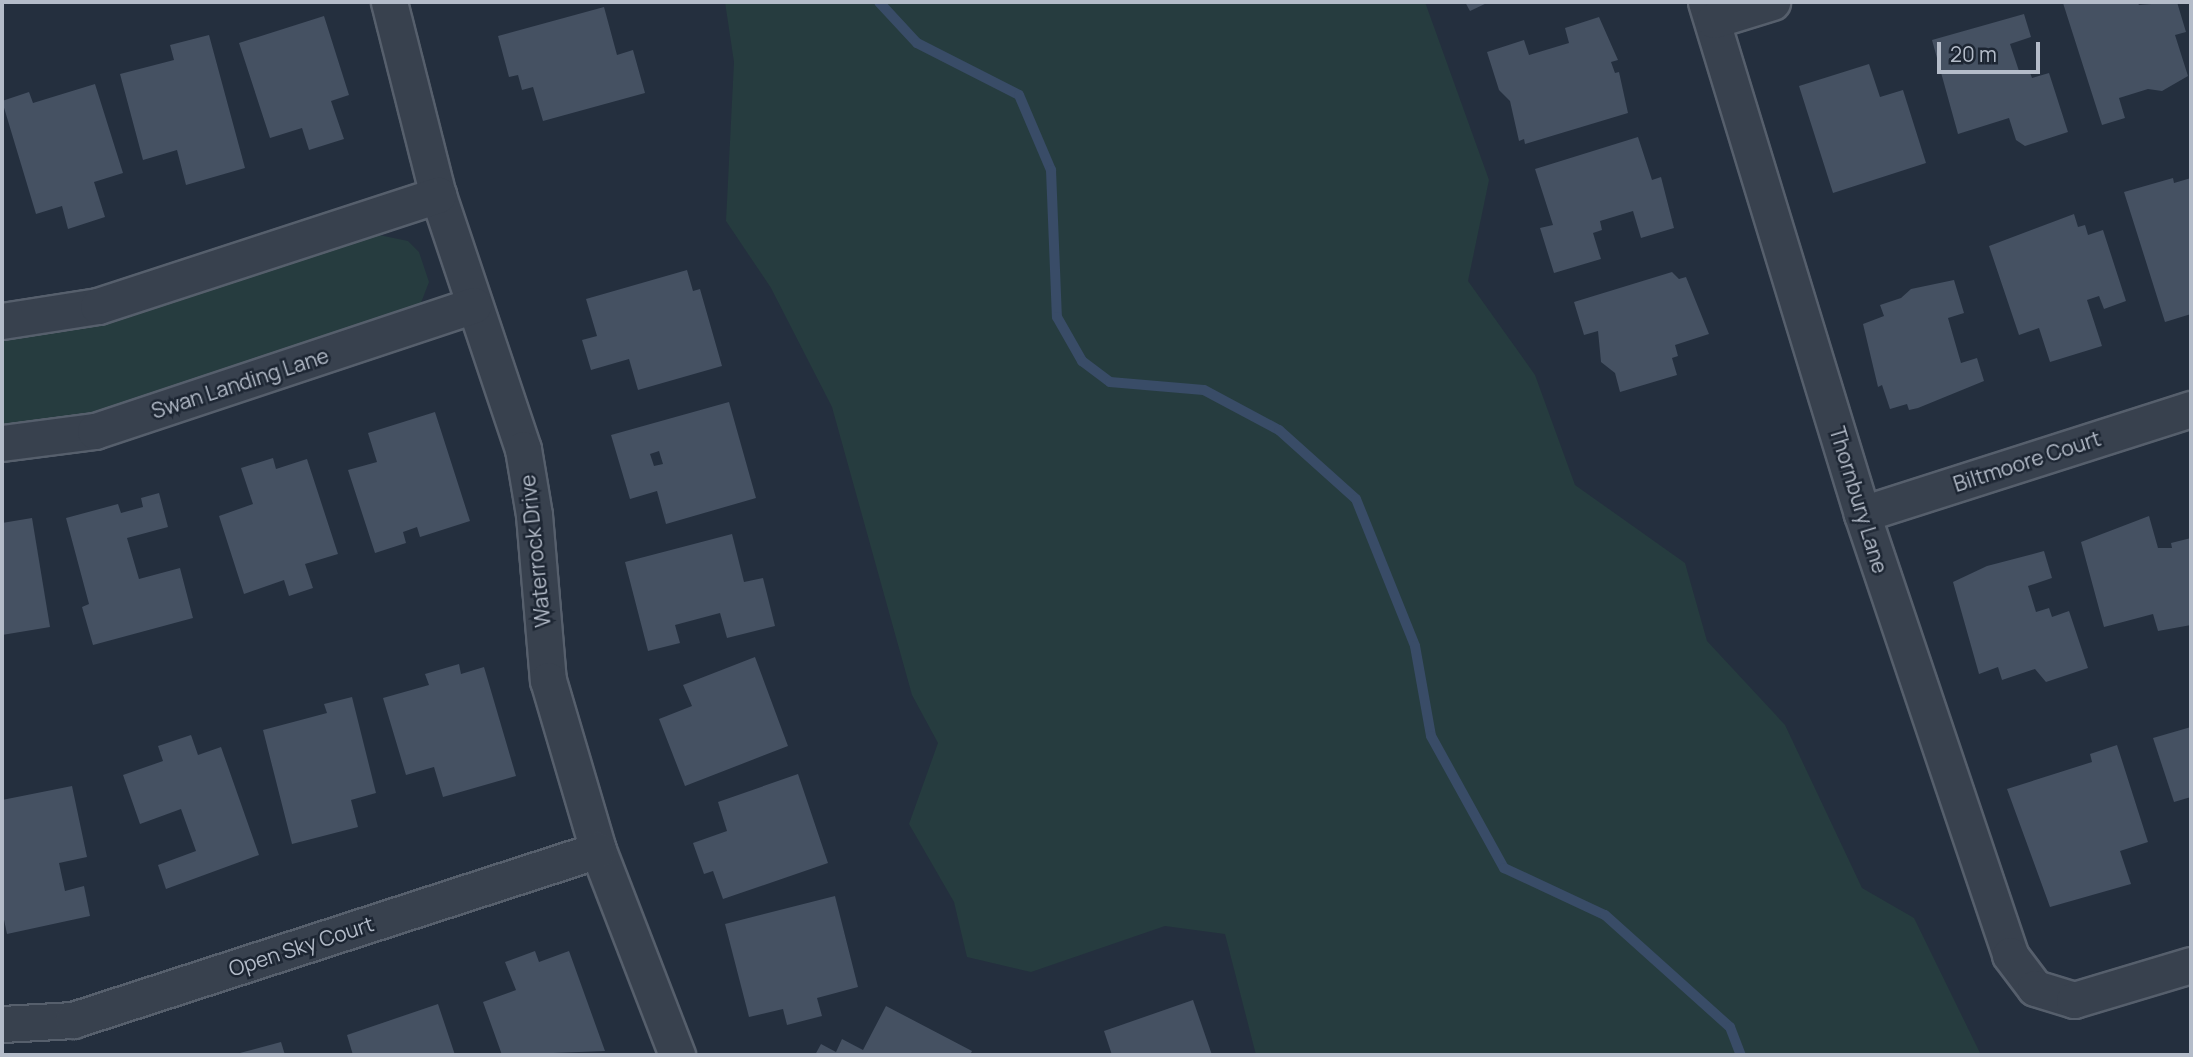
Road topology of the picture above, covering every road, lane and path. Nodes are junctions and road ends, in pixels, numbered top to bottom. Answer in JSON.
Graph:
{"nodes":[{"id":1,"x":389,"y":2,"type":"edge"},
{"id":2,"x":1772,"y":2,"type":"edge"},
{"id":3,"x":1710,"y":11,"type":"edge"},
{"id":4,"x":439,"y":195,"type":"junction"},
{"id":5,"x":474,"y":305,"type":"junction"},
{"id":6,"x":2,"y":321,"type":"edge"},
{"id":7,"x":2191,"y":409,"type":"edge"},
{"id":8,"x":2,"y":443,"type":"edge"},
{"id":9,"x":1862,"y":514,"type":"junction"},
{"id":10,"x":598,"y":850,"type":"junction"},
{"id":11,"x":2191,"y":965,"type":"edge"},
{"id":12,"x":2,"y":1024,"type":"edge"},
{"id":13,"x":677,"y":1055,"type":"edge"}],
"edges":[{"from":1,"to":4,"type":"street","name":"Waterrock Drive"},
{"from":2,"to":3,"type":"street"},
{"from":3,"to":9,"type":"street","name":"Thornbury Lane"},
{"from":4,"to":5,"type":"street","name":"Waterrock Drive"},
{"from":4,"to":6,"type":"street"},
{"from":5,"to":8,"type":"street","name":"Swan Landing Lane"},
{"from":5,"to":10,"type":"street","name":"Waterrock Drive"},
{"from":7,"to":9,"type":"street","name":"Biltmoore Court"},
{"from":9,"to":11,"type":"street","name":"Thornbury Lane"},
{"from":10,"to":12,"type":"street","name":"Open Sky Court"},
{"from":10,"to":13,"type":"street","name":"Waterrock Drive"}]}
